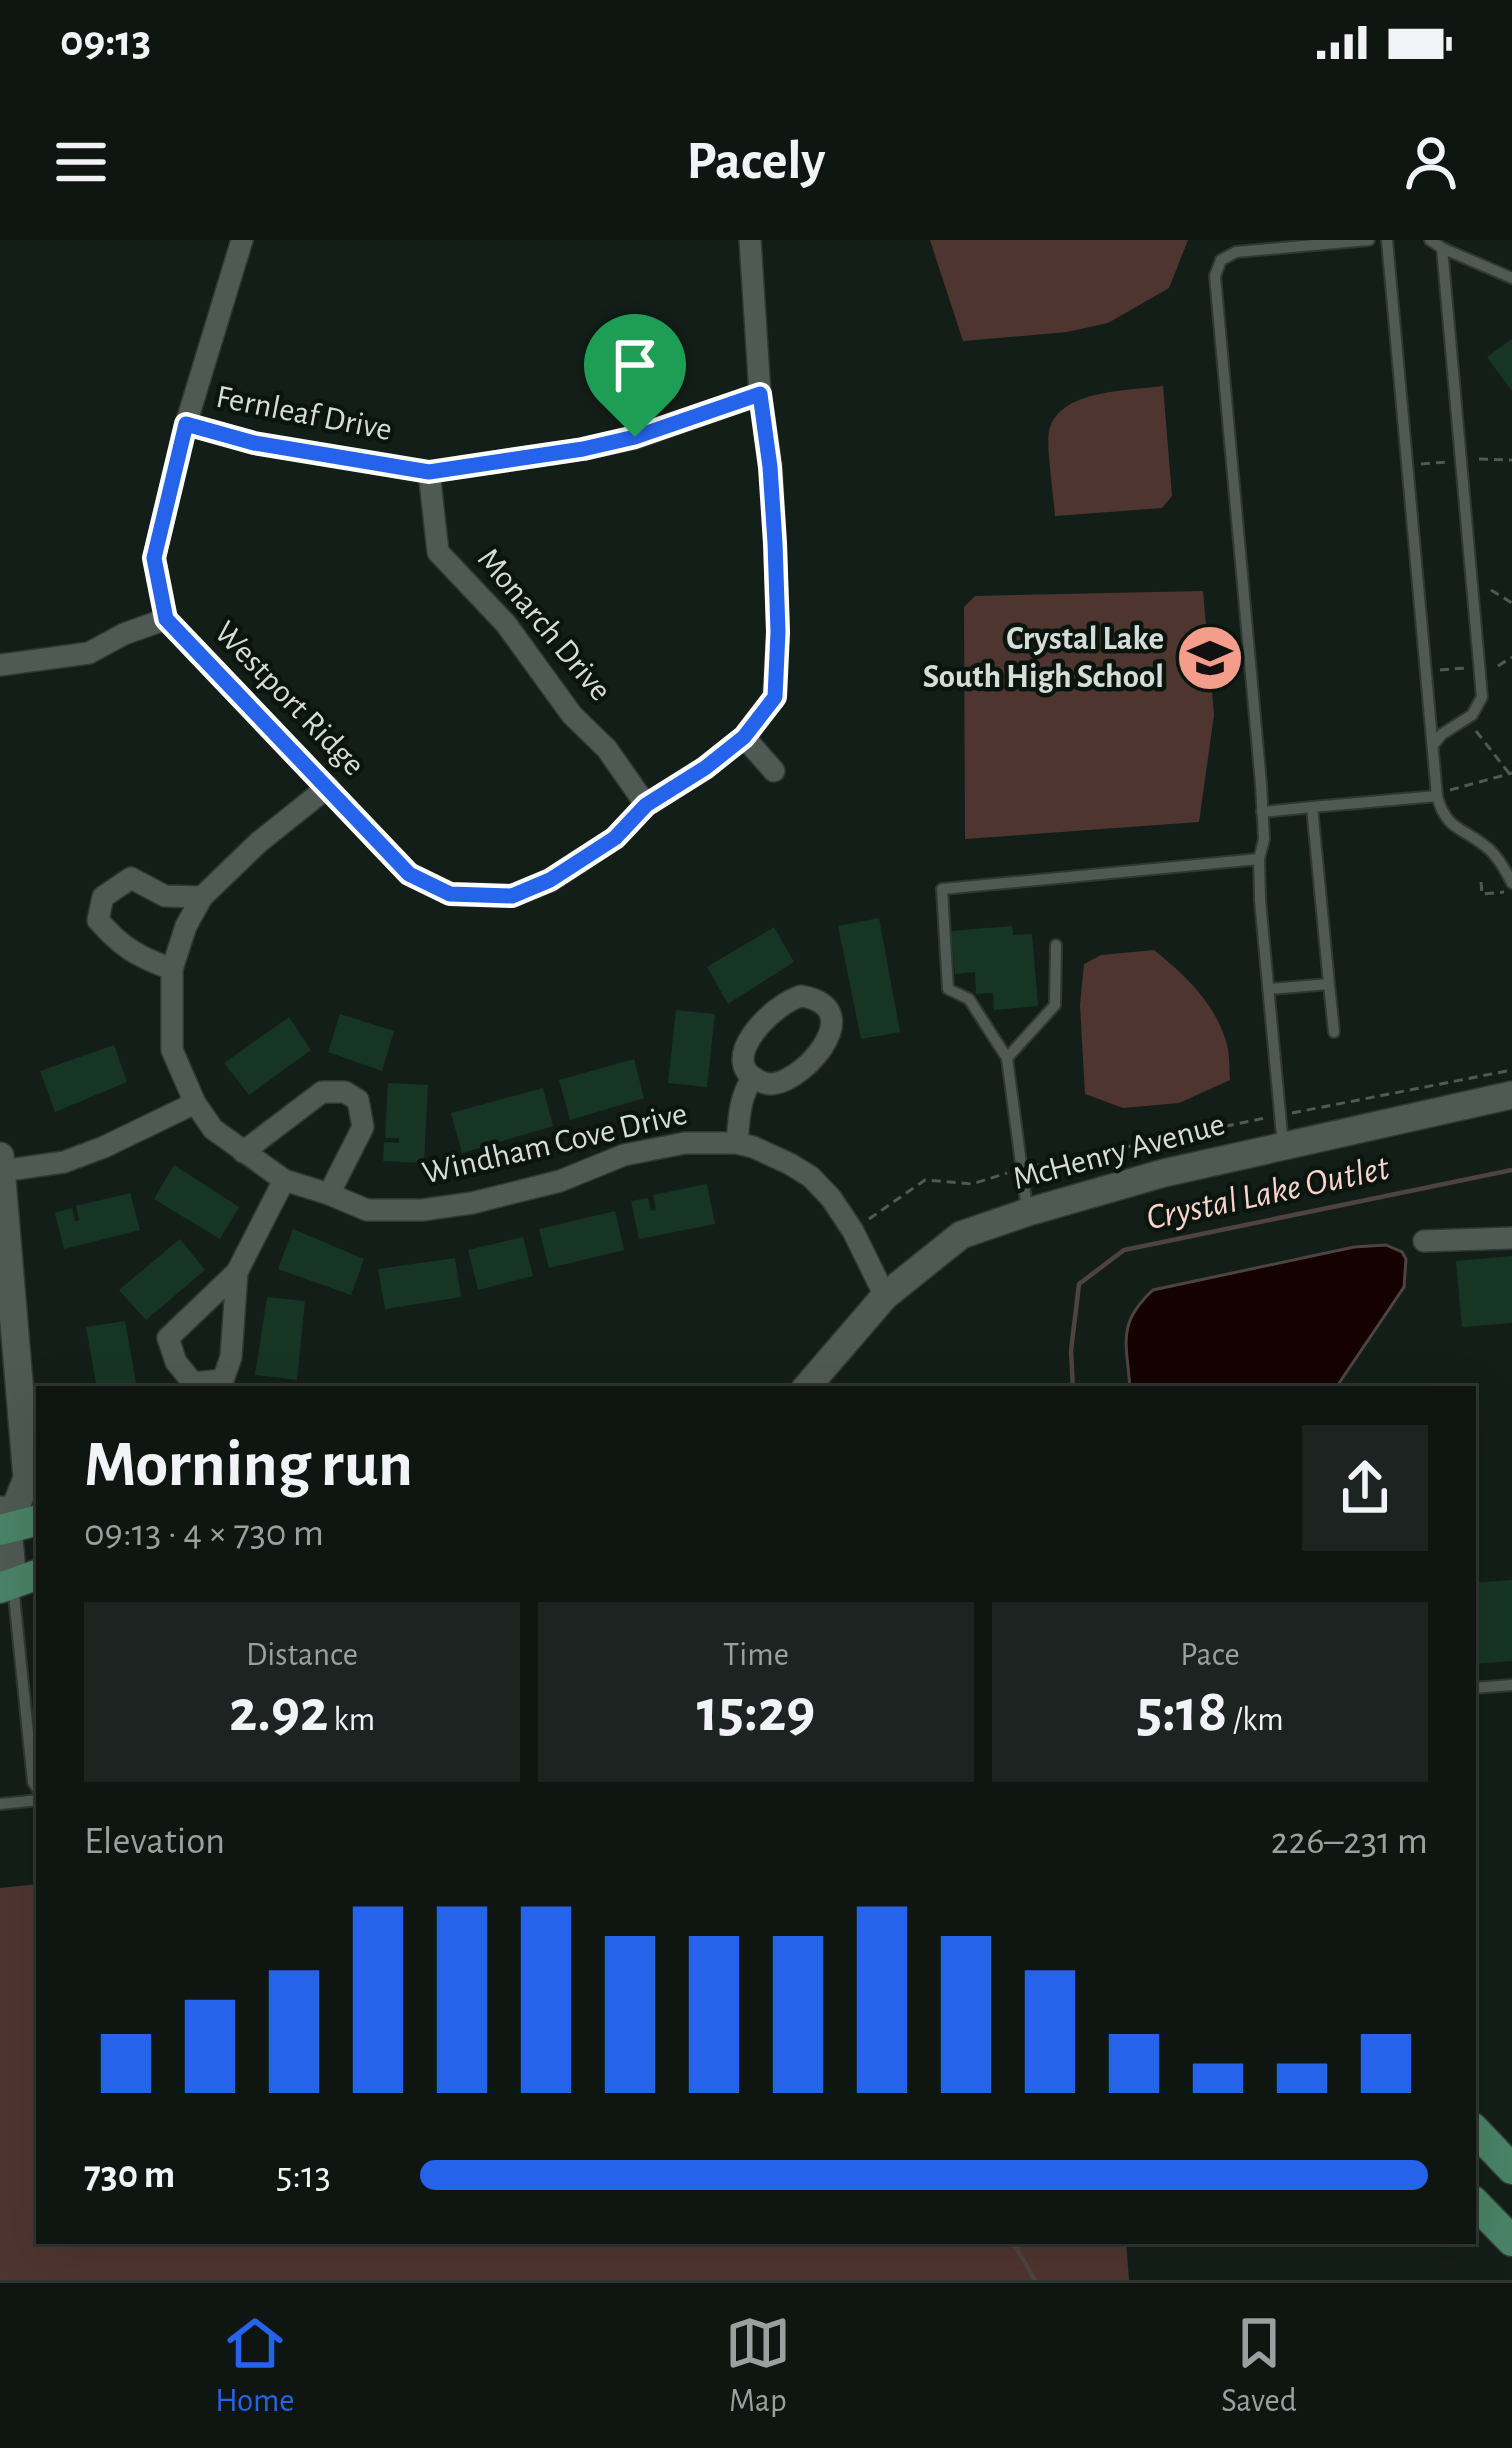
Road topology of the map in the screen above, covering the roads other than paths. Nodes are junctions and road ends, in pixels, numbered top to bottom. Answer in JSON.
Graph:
{"nodes":[{"id":1,"x":242,"y":240,"type":"edge"},
{"id":2,"x":750,"y":240,"type":"edge"},
{"id":3,"x":1369,"y":240,"type":"edge"},
{"id":4,"x":1387,"y":240,"type":"edge"},
{"id":5,"x":1430,"y":240,"type":"edge"},
{"id":6,"x":1442,"y":248,"type":"junction"},
{"id":7,"x":1512,"y":278,"type":"edge"},
{"id":8,"x":760,"y":394,"type":"junction"},
{"id":9,"x":186,"y":424,"type":"junction"},
{"id":10,"x":429,"y":472,"type":"junction"},
{"id":11,"x":166,"y":619,"type":"junction"},
{"id":12,"x":0,"y":665,"type":"edge"},
{"id":13,"x":744,"y":737,"type":"junction"},
{"id":14,"x":1433,"y":745,"type":"junction"},
{"id":15,"x":774,"y":771,"type":"dead end"},
{"id":16,"x":328,"y":787,"type":"junction"},
{"id":17,"x":1443,"y":793,"type":"junction"},
{"id":18,"x":646,"y":805,"type":"junction"},
{"id":19,"x":1312,"y":807,"type":"junction"},
{"id":20,"x":1262,"y":812,"type":"junction"},
{"id":21,"x":1259,"y":859,"type":"junction"},
{"id":22,"x":1508,"y":888,"type":"edge"},
{"id":23,"x":202,"y":897,"type":"junction"},
{"id":24,"x":1056,"y":945,"type":"dead end"},
{"id":25,"x":172,"y":969,"type":"junction"},
{"id":26,"x":1329,"y":984,"type":"junction"},
{"id":27,"x":1269,"y":989,"type":"junction"},
{"id":28,"x":1334,"y":1032,"type":"dead end"},
{"id":29,"x":1007,"y":1058,"type":"junction"},
{"id":30,"x":753,"y":1077,"type":"junction"},
{"id":31,"x":1512,"y":1095,"type":"edge"},
{"id":32,"x":195,"y":1103,"type":"junction"},
{"id":33,"x":737,"y":1143,"type":"junction"},
{"id":34,"x":1283,"y":1148,"type":"junction"},
{"id":35,"x":242,"y":1152,"type":"junction"},
{"id":36,"x":0,"y":1156,"type":"edge"},
{"id":37,"x":1,"y":1171,"type":"edge"},
{"id":38,"x":284,"y":1180,"type":"junction"},
{"id":39,"x":328,"y":1194,"type":"junction"},
{"id":40,"x":1028,"y":1212,"type":"junction"},
{"id":41,"x":1512,"y":1238,"type":"edge"},
{"id":42,"x":1424,"y":1241,"type":"dead end"},
{"id":43,"x":237,"y":1272,"type":"junction"},
{"id":44,"x":885,"y":1296,"type":"junction"},
{"id":45,"x":808,"y":1386,"type":"edge"},
{"id":46,"x":3,"y":1520,"type":"edge"},
{"id":47,"x":36,"y":1520,"type":"edge"},
{"id":48,"x":17,"y":1582,"type":"edge"},
{"id":49,"x":1512,"y":1684,"type":"edge"},
{"id":50,"x":1476,"y":1688,"type":"edge"},
{"id":51,"x":36,"y":1786,"type":"edge"},
{"id":52,"x":36,"y":1800,"type":"edge"},
{"id":53,"x":0,"y":1804,"type":"edge"},
{"id":54,"x":1476,"y":2131,"type":"edge"},
{"id":55,"x":1512,"y":2169,"type":"edge"},
{"id":56,"x":1476,"y":2203,"type":"edge"},
{"id":57,"x":1512,"y":2241,"type":"edge"}],
"edges":[{"from":1,"to":9,"type":"street"},
{"from":2,"to":8,"type":"street","name":"Westport Ridge"},
{"from":3,"to":20,"type":"lane"},
{"from":4,"to":14,"type":"lane"},
{"from":5,"to":6,"type":"lane"},
{"from":6,"to":7,"type":"lane"},
{"from":6,"to":14,"type":"lane"},
{"from":8,"to":10,"type":"street","name":"Fernleaf Drive"},
{"from":8,"to":13,"type":"street","name":"Westport Ridge"},
{"from":9,"to":10,"type":"street","name":"Fernleaf Drive"},
{"from":9,"to":11,"type":"street"},
{"from":10,"to":18,"type":"street","name":"Monarch Drive"},
{"from":11,"to":12,"type":"street","name":"Westport Ridge"},
{"from":11,"to":16,"type":"street","name":"Westport Ridge"},
{"from":13,"to":15,"type":"street"},
{"from":13,"to":18,"type":"street","name":"Westport Ridge"},
{"from":14,"to":17,"type":"lane"},
{"from":16,"to":18,"type":"street","name":"Westport Ridge"},
{"from":16,"to":23,"type":"street","name":"Windham Cove Drive"},
{"from":17,"to":19,"type":"lane"},
{"from":17,"to":22,"type":"lane"},
{"from":19,"to":20,"type":"lane"},
{"from":19,"to":26,"type":"lane"},
{"from":20,"to":21,"type":"lane"},
{"from":21,"to":27,"type":"lane"},
{"from":21,"to":29,"type":"lane"},
{"from":23,"to":25,"type":"street","name":"Windham Cove Drive"},
{"from":23,"to":25,"type":"street"},
{"from":24,"to":29,"type":"lane"},
{"from":25,"to":32,"type":"street","name":"Windham Cove Drive"},
{"from":26,"to":27,"type":"lane"},
{"from":26,"to":28,"type":"lane"},
{"from":27,"to":34,"type":"lane"},
{"from":29,"to":40,"type":"lane"},
{"from":30,"to":30,"type":"street"},
{"from":30,"to":33,"type":"street"},
{"from":31,"to":34,"type":"street","name":"McHenry Avenue"},
{"from":32,"to":35,"type":"street","name":"Windham Cove Drive"},
{"from":32,"to":37,"type":"street"},
{"from":33,"to":39,"type":"street","name":"Windham Cove Drive"},
{"from":33,"to":44,"type":"street","name":"Windham Cove Drive"},
{"from":34,"to":40,"type":"street","name":"McHenry Avenue"},
{"from":35,"to":38,"type":"street","name":"Windham Cove Drive"},
{"from":35,"to":39,"type":"street"},
{"from":36,"to":37,"type":"street"},
{"from":37,"to":46,"type":"street"},
{"from":38,"to":39,"type":"street","name":"Windham Cove Drive"},
{"from":38,"to":43,"type":"street"},
{"from":40,"to":44,"type":"street","name":"McHenry Avenue"},
{"from":41,"to":42,"type":"street"},
{"from":43,"to":43,"type":"street"},
{"from":44,"to":45,"type":"street","name":"McHenry Avenue"},
{"from":46,"to":47,"type":"main road"},
{"from":46,"to":48,"type":"street"},
{"from":48,"to":51,"type":"lane"},
{"from":49,"to":50,"type":"lane"},
{"from":52,"to":53,"type":"lane"},
{"from":54,"to":55,"type":"main road"},
{"from":56,"to":57,"type":"main road"}]}
